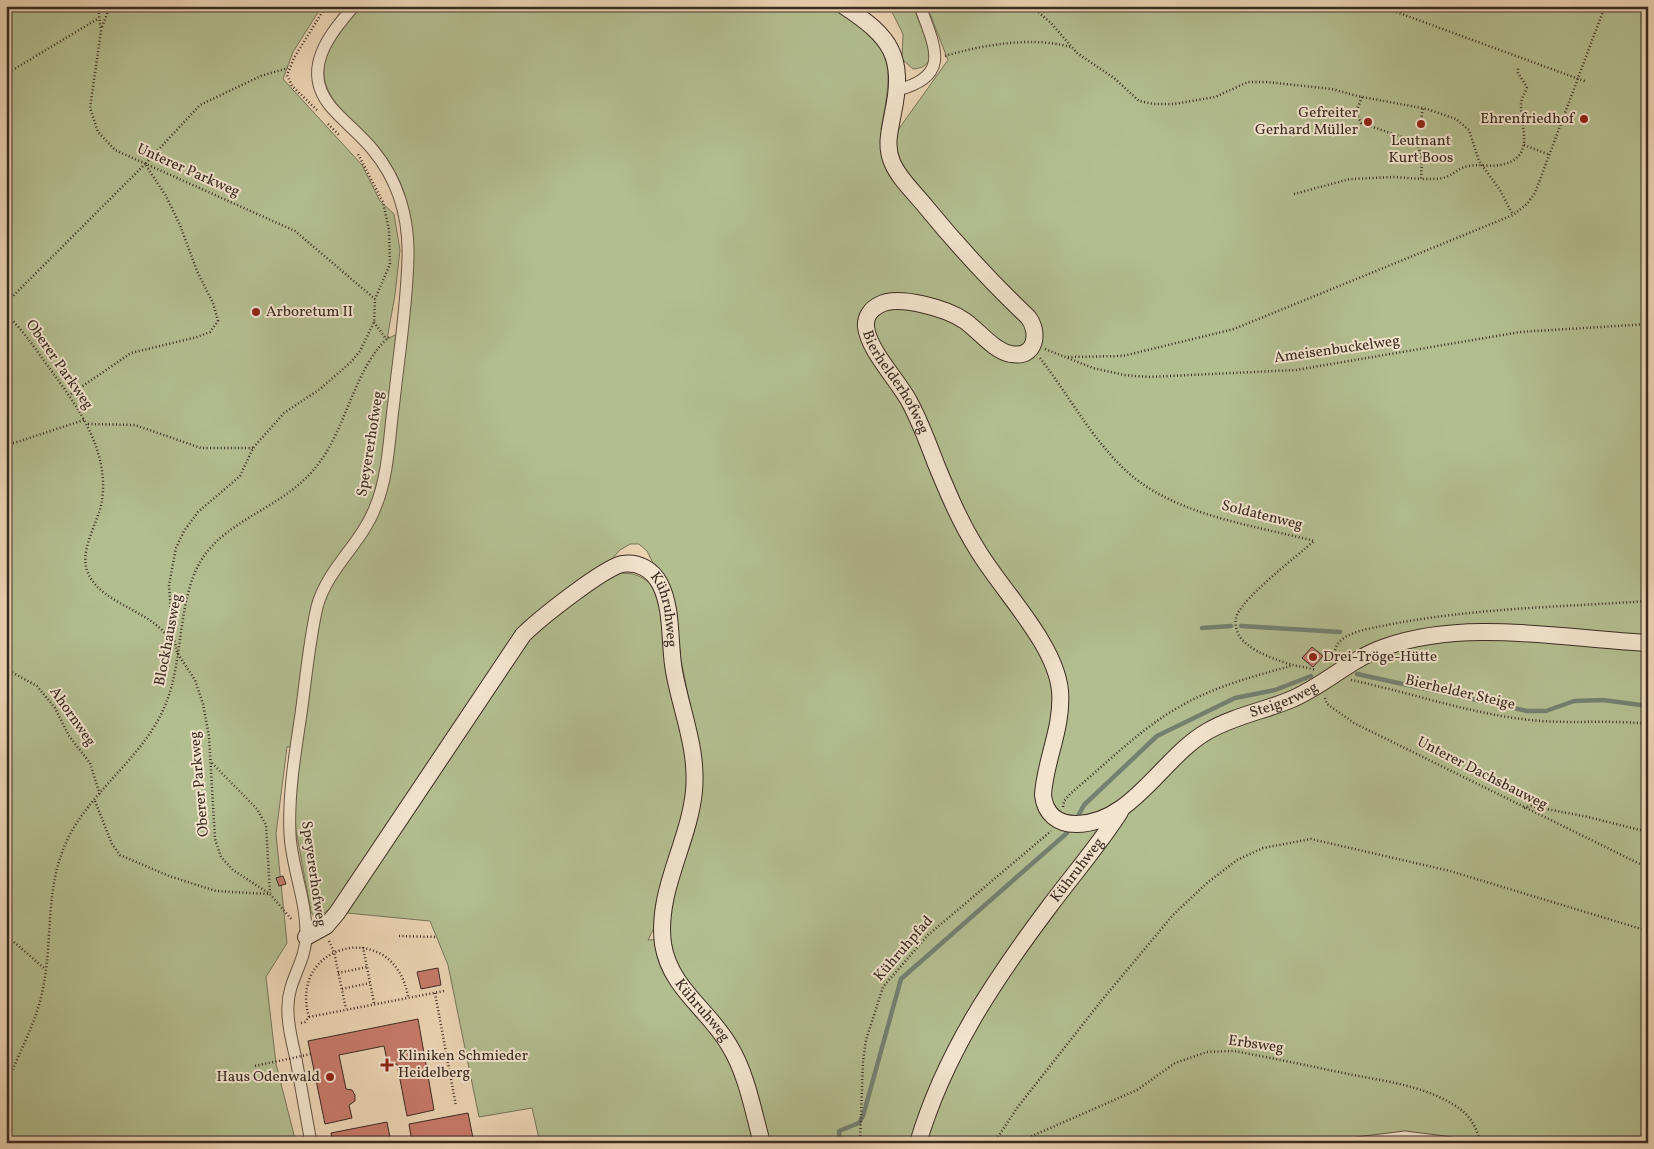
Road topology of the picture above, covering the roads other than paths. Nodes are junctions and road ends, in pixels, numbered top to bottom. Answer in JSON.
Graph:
{"nodes":[{"id":1,"x":354,"y":6,"type":"edge"},
{"id":2,"x":844,"y":6,"type":"edge"},
{"id":3,"x":920,"y":6,"type":"edge"},
{"id":4,"x":897,"y":90,"type":"junction"},
{"id":5,"x":1648,"y":643,"type":"edge"},
{"id":6,"x":1122,"y":808,"type":"junction"},
{"id":7,"x":306,"y":936,"type":"junction"},
{"id":8,"x":310,"y":1143,"type":"edge"},
{"id":9,"x":762,"y":1143,"type":"edge"},
{"id":10,"x":918,"y":1143,"type":"edge"},
{"id":11,"x":1357,"y":1143,"type":"edge"},
{"id":12,"x":1451,"y":1143,"type":"edge"}],
"edges":[{"from":1,"to":7,"type":"street","name":"Speyererhofweg"},
{"from":2,"to":4,"type":"street"},
{"from":3,"to":4,"type":"street"},
{"from":4,"to":6,"type":"street","name":"Bierhelderhofweg"},
{"from":5,"to":6,"type":"street","name":"Steigerweg"},
{"from":6,"to":10,"type":"street","name":"Kühruhweg"},
{"from":7,"to":8,"type":"street"},
{"from":7,"to":9,"type":"street","name":"Kühruhweg"},
{"from":11,"to":12,"type":"street"}]}
